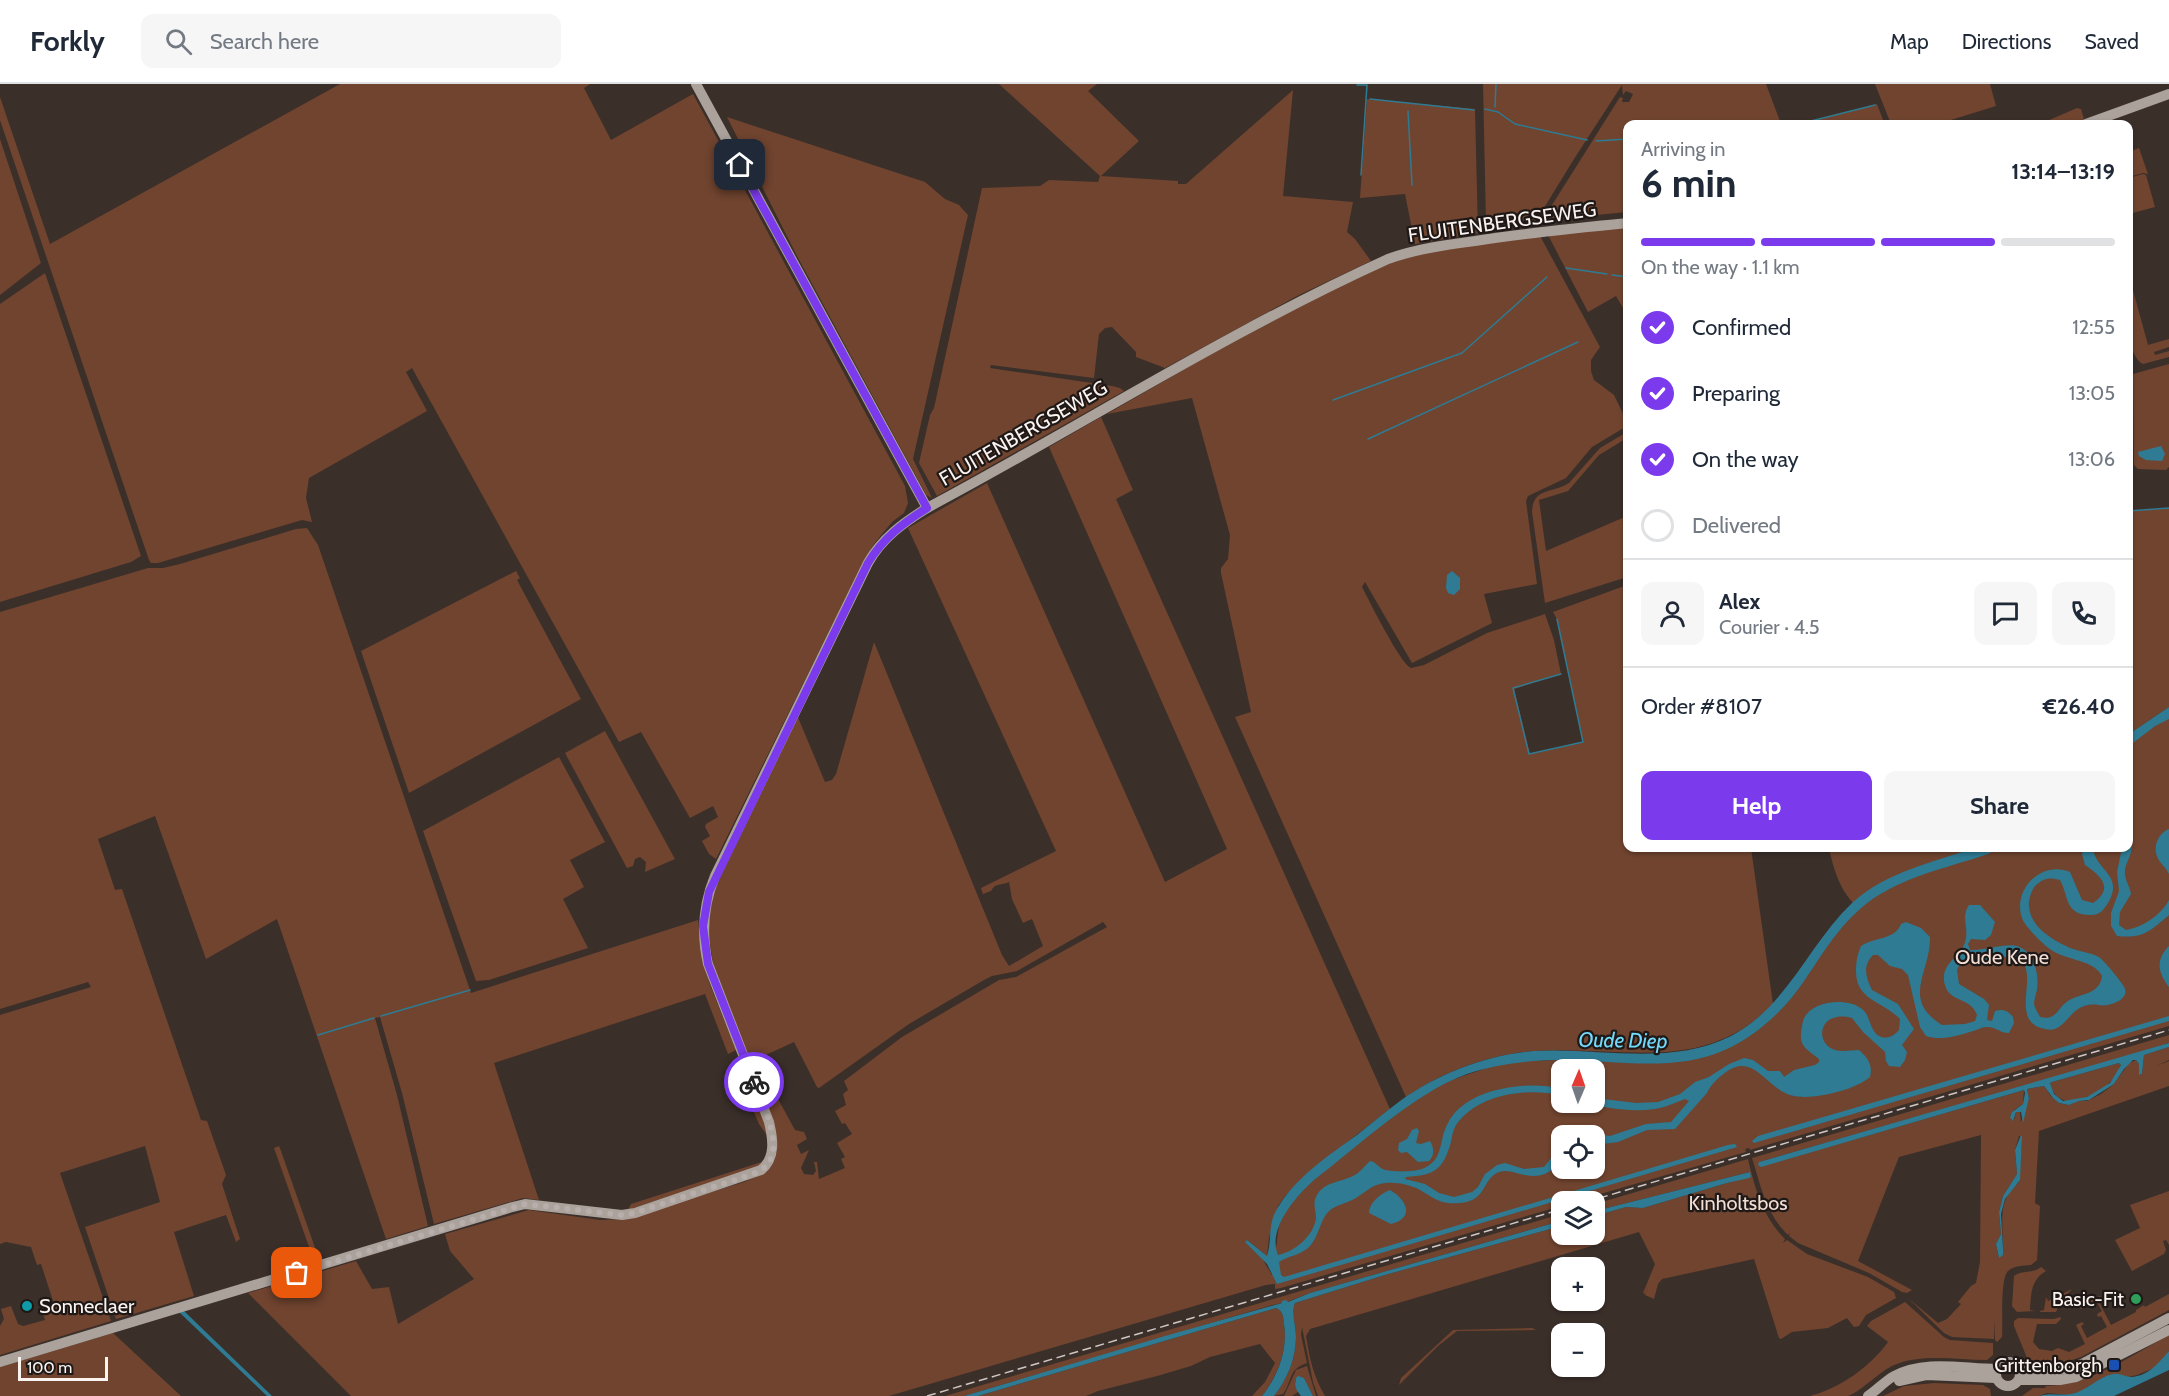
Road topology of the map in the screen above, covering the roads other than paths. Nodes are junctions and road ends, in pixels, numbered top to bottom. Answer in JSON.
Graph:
{"nodes":[{"id":1,"x":696,"y":84,"type":"edge"},
{"id":2,"x":2169,"y":94,"type":"edge"},
{"id":3,"x":2097,"y":120,"type":"edge"},
{"id":4,"x":1623,"y":224,"type":"edge"},
{"id":5,"x":927,"y":508,"type":"junction"},
{"id":6,"x":2169,"y":1318,"type":"edge"},
{"id":7,"x":2169,"y":1330,"type":"edge"},
{"id":8,"x":0,"y":1362,"type":"edge"},
{"id":9,"x":2008,"y":1382,"type":"edge"},
{"id":10,"x":1868,"y":1396,"type":"edge"}],
"edges":[{"from":1,"to":5,"type":"street"},
{"from":2,"to":3,"type":"street"},
{"from":4,"to":5,"type":"street","name":"FLUITENBERGSEWEG"},
{"from":5,"to":8,"type":"street","name":"FLUITENBERGSEWEG"},
{"from":6,"to":9,"type":"street"},
{"from":7,"to":9,"type":"street"},
{"from":9,"to":10,"type":"street"}]}
